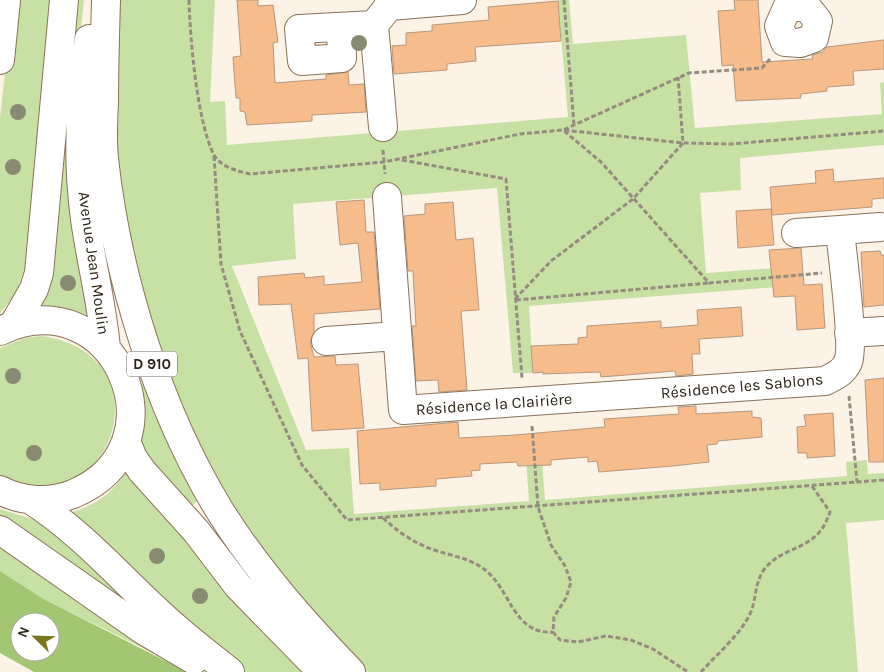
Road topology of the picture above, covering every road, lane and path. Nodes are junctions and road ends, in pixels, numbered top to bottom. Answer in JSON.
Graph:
{"nodes":[{"id":1,"x":6,"y":0,"type":"edge"},
{"id":2,"x":64,"y":0,"type":"edge"},
{"id":3,"x":94,"y":0,"type":"edge"},
{"id":4,"x":106,"y":0,"type":"edge"},
{"id":5,"x":189,"y":0,"type":"edge"},
{"id":6,"x":462,"y":0,"type":"edge"},
{"id":7,"x":564,"y":0,"type":"edge"},
{"id":8,"x":807,"y":3,"type":"edge"},
{"id":9,"x":384,"y":10,"type":"edge"},
{"id":10,"x":341,"y":27,"type":"dead end"},
{"id":11,"x":785,"y":42,"type":"joint"},
{"id":12,"x":0,"y":60,"type":"edge"},
{"id":13,"x":678,"y":77,"type":"junction"},
{"id":14,"x":574,"y":125,"type":"junction"},
{"id":15,"x":383,"y":127,"type":"joint"},
{"id":16,"x":563,"y":130,"type":"junction"},
{"id":17,"x":884,"y":130,"type":"edge"},
{"id":18,"x":683,"y":143,"type":"junction"},
{"id":19,"x":214,"y":156,"type":"junction"},
{"id":20,"x":384,"y":162,"type":"junction"},
{"id":21,"x":387,"y":197,"type":"joint"},
{"id":22,"x":633,"y":199,"type":"junction"},
{"id":23,"x":880,"y":227,"type":"dead end"},
{"id":24,"x":840,"y":230,"type":"junction"},
{"id":25,"x":796,"y":233,"type":"dead end"},
{"id":26,"x":844,"y":271,"type":"junction"},
{"id":27,"x":709,"y":283,"type":"junction"},
{"id":28,"x":7,"y":328,"type":"edge"},
{"id":29,"x":884,"y":331,"type":"edge"},
{"id":30,"x":849,"y":333,"type":"junction"},
{"id":31,"x":397,"y":336,"type":"junction"},
{"id":32,"x":326,"y":341,"type":"dead end"},
{"id":33,"x":106,"y":348,"type":"junction"},
{"id":34,"x":840,"y":375,"type":"junction"},
{"id":35,"x":629,"y":395,"type":"joint"},
{"id":36,"x":126,"y":441,"type":"junction"},
{"id":37,"x":884,"y":480,"type":"edge"},
{"id":38,"x":857,"y":482,"type":"junction"},
{"id":39,"x":812,"y":486,"type":"junction"},
{"id":40,"x":0,"y":490,"type":"edge"},
{"id":41,"x":31,"y":500,"type":"junction"},
{"id":42,"x":382,"y":517,"type":"junction"},
{"id":43,"x":0,"y":530,"type":"edge"},
{"id":44,"x":553,"y":632,"type":"dead end"},
{"id":45,"x":215,"y":672,"type":"edge"},
{"id":46,"x":230,"y":672,"type":"edge"},
{"id":47,"x":322,"y":672,"type":"edge"},
{"id":48,"x":351,"y":672,"type":"edge"},
{"id":49,"x":701,"y":672,"type":"edge"}],
"edges":[{"from":1,"to":12,"type":"main road"},
{"from":2,"to":28,"type":"main road"},
{"from":3,"to":33,"type":"main road","name":"Avenue Jean Moulin","number":"D 910"},
{"from":4,"to":48,"type":"main road","number":"D 910"},
{"from":5,"to":19,"type":"path"},
{"from":6,"to":9,"type":"main road"},
{"from":7,"to":14,"type":"path"},
{"from":8,"to":11,"type":"main road"},
{"from":9,"to":10,"type":"main road"},
{"from":9,"to":15,"type":"main road"},
{"from":11,"to":13,"type":"path"},
{"from":13,"to":14,"type":"path"},
{"from":13,"to":18,"type":"path"},
{"from":14,"to":16,"type":"path"},
{"from":15,"to":20,"type":"path"},
{"from":16,"to":18,"type":"path"},
{"from":16,"to":20,"type":"path"},
{"from":16,"to":22,"type":"path"},
{"from":17,"to":18,"type":"path"},
{"from":18,"to":22,"type":"path"},
{"from":19,"to":20,"type":"path"},
{"from":19,"to":42,"type":"path"},
{"from":20,"to":21,"type":"path"},
{"from":21,"to":31,"type":"main road","name":"Résidence la Clairière"},
{"from":22,"to":27,"type":"path"},
{"from":22,"to":27,"type":"path"},
{"from":23,"to":24,"type":"main road"},
{"from":24,"to":25,"type":"main road"},
{"from":24,"to":26,"type":"main road","name":"Résidence les Sablons"},
{"from":26,"to":27,"type":"path"},
{"from":26,"to":30,"type":"main road","name":"Résidence les Sablons"},
{"from":28,"to":33,"type":"main road"},
{"from":29,"to":30,"type":"main road"},
{"from":30,"to":34,"type":"main road","name":"Résidence les Sablons"},
{"from":31,"to":32,"type":"main road"},
{"from":31,"to":35,"type":"main road","name":"Résidence la Clairière"},
{"from":33,"to":36,"type":"main road"},
{"from":34,"to":35,"type":"main road","name":"Résidence les Sablons"},
{"from":34,"to":38,"type":"path"},
{"from":36,"to":41,"type":"main road"},
{"from":36,"to":47,"type":"main road"},
{"from":37,"to":38,"type":"path"},
{"from":38,"to":39,"type":"path"},
{"from":39,"to":42,"type":"path"},
{"from":39,"to":49,"type":"path"},
{"from":40,"to":41,"type":"main road"},
{"from":41,"to":46,"type":"main road"},
{"from":42,"to":44,"type":"path"},
{"from":43,"to":45,"type":"main road"}]}
